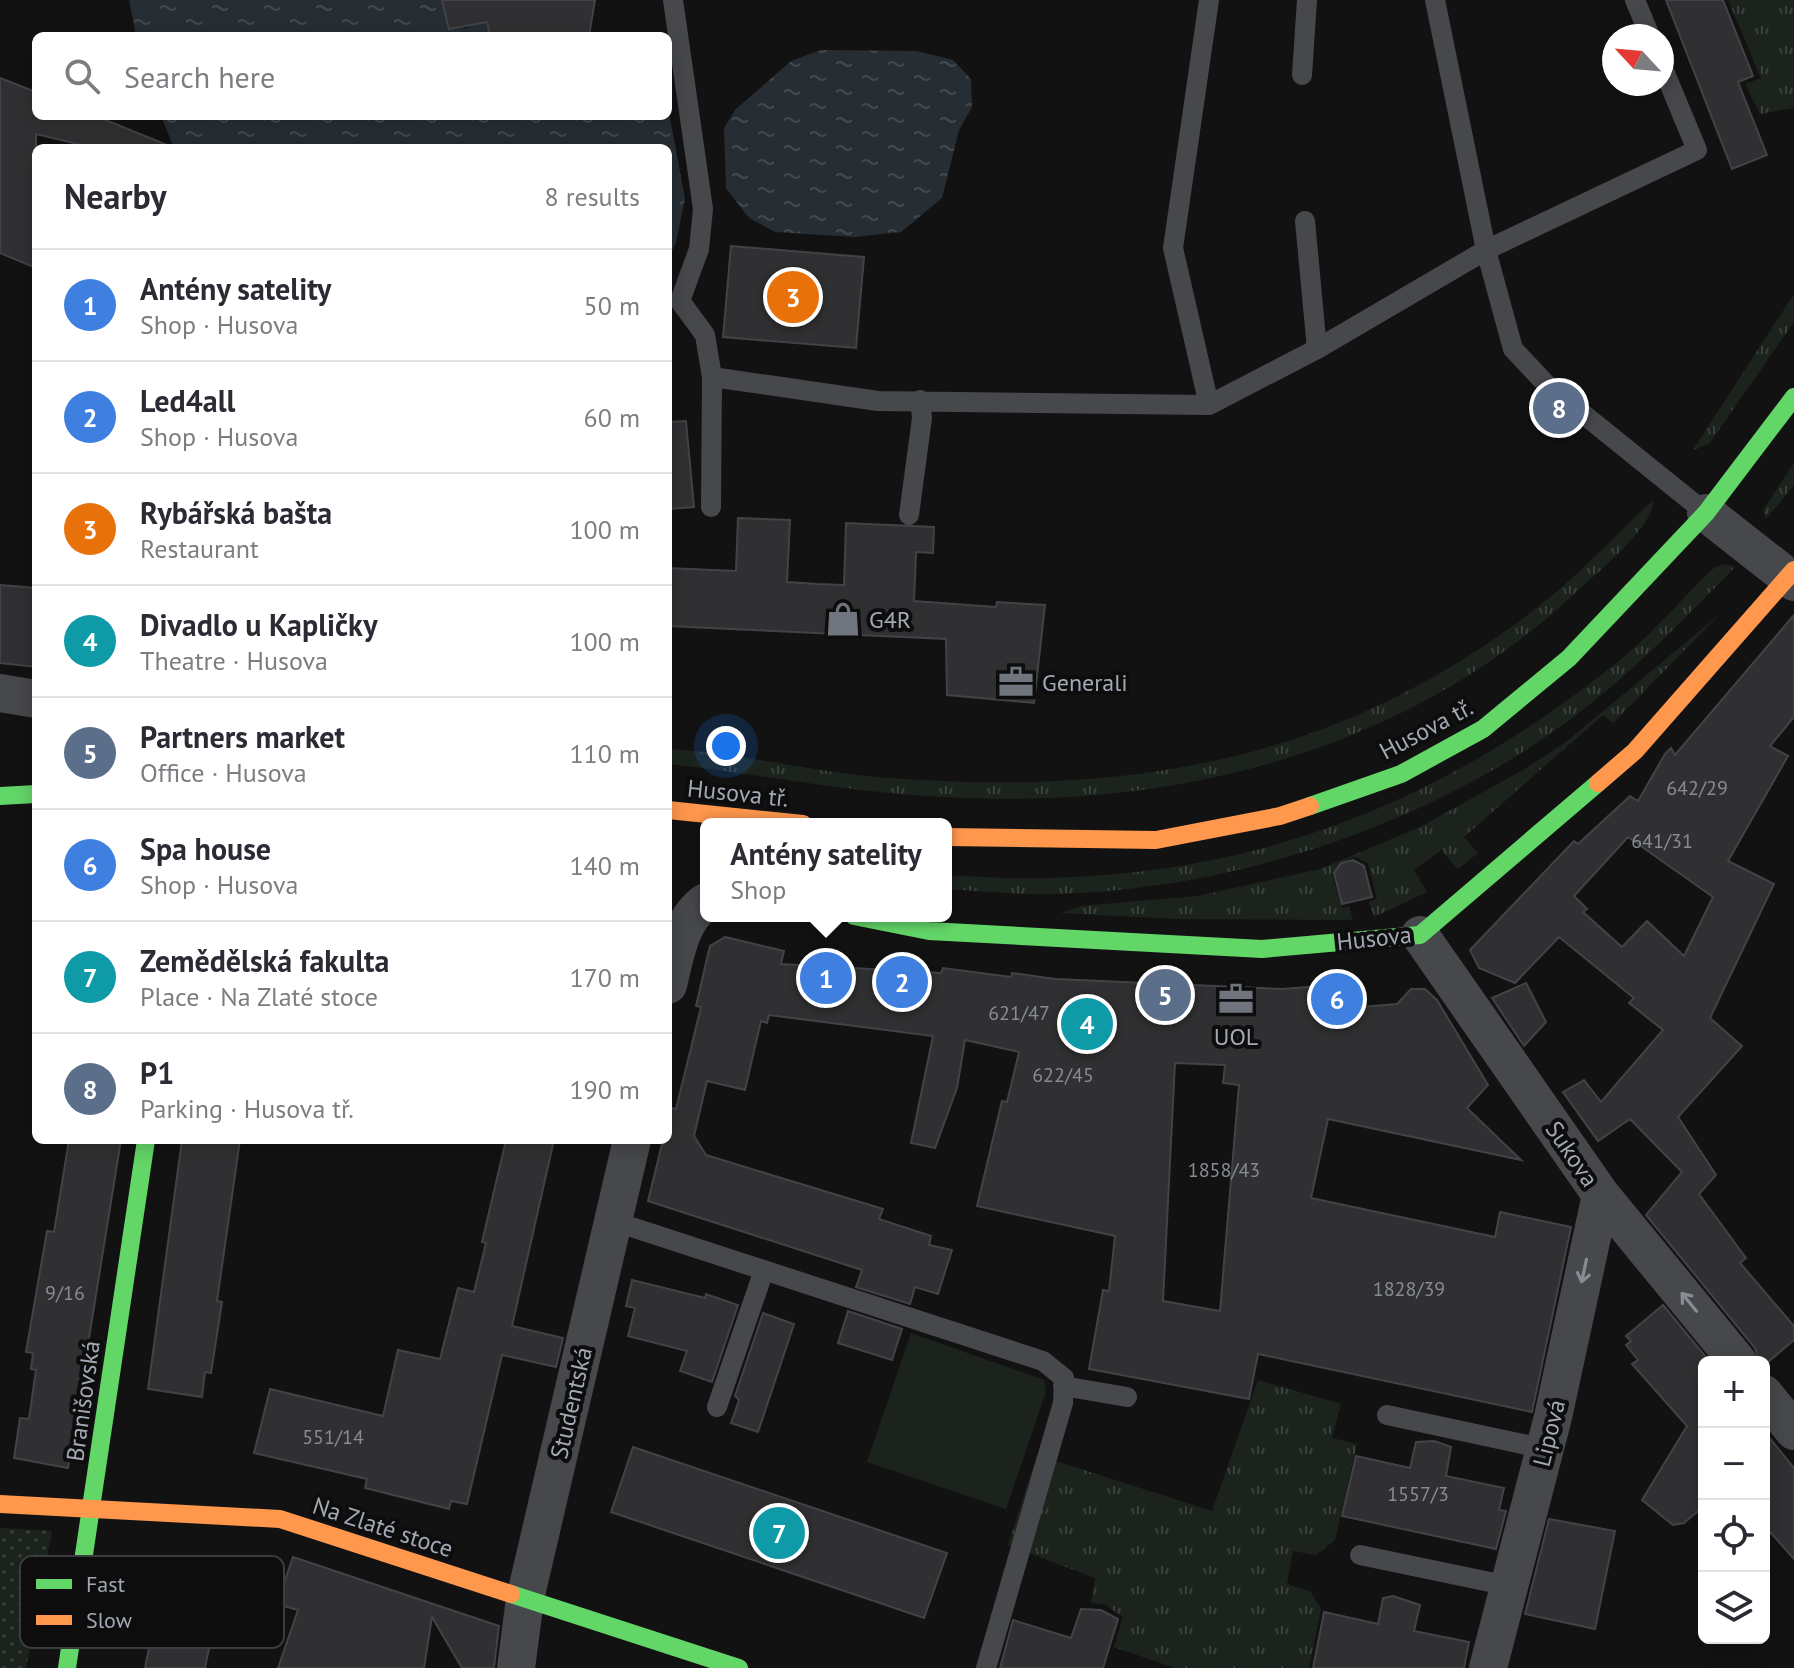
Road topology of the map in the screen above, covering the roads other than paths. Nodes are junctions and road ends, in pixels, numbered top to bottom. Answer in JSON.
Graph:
{"nodes":[{"id":1,"x":673,"y":0,"type":"edge"},
{"id":2,"x":1209,"y":0,"type":"edge"},
{"id":3,"x":1307,"y":0,"type":"edge"},
{"id":4,"x":1435,"y":0,"type":"edge"},
{"id":5,"x":1635,"y":0,"type":"edge"},
{"id":6,"x":1645,"y":24,"type":"edge"},
{"id":7,"x":1302,"y":75,"type":"dead end"},
{"id":8,"x":1674,"y":95,"type":"edge"},
{"id":9,"x":1305,"y":221,"type":"dead end"},
{"id":10,"x":1486,"y":250,"type":"junction"},
{"id":11,"x":674,"y":306,"type":"edge"},
{"id":12,"x":1317,"y":349,"type":"junction"},
{"id":13,"x":712,"y":377,"type":"junction"},
{"id":14,"x":1794,"y":397,"type":"edge"},
{"id":15,"x":920,"y":400,"type":"junction"},
{"id":16,"x":1209,"y":405,"type":"junction"},
{"id":17,"x":711,"y":507,"type":"dead end"},
{"id":18,"x":1706,"y":513,"type":"junction"},
{"id":19,"x":909,"y":515,"type":"dead end"},
{"id":20,"x":1792,"y":577,"type":"edge"},
{"id":21,"x":0,"y":693,"type":"edge"},
{"id":22,"x":32,"y":698,"type":"edge"},
{"id":23,"x":32,"y":794,"type":"edge"},
{"id":24,"x":0,"y":796,"type":"edge"},
{"id":25,"x":672,"y":810,"type":"edge"},
{"id":26,"x":745,"y":818,"type":"edge"},
{"id":27,"x":952,"y":837,"type":"edge"},
{"id":28,"x":700,"y":906,"type":"edge"},
{"id":29,"x":884,"y":922,"type":"edge"},
{"id":30,"x":1420,"y":935,"type":"junction"},
{"id":31,"x":672,"y":969,"type":"edge"},
{"id":32,"x":145,"y":1144,"type":"edge"},
{"id":33,"x":631,"y":1144,"type":"edge"},
{"id":34,"x":1601,"y":1195,"type":"junction"},
{"id":35,"x":613,"y":1221,"type":"junction"},
{"id":36,"x":764,"y":1270,"type":"junction"},
{"id":37,"x":1733,"y":1356,"type":"edge"},
{"id":38,"x":1063,"y":1386,"type":"junction"},
{"id":39,"x":1127,"y":1397,"type":"dead end"},
{"id":40,"x":1770,"y":1401,"type":"edge"},
{"id":41,"x":717,"y":1407,"type":"dead end"},
{"id":42,"x":1387,"y":1415,"type":"dead end"},
{"id":43,"x":1794,"y":1431,"type":"edge"},
{"id":44,"x":1550,"y":1433,"type":"junction"},
{"id":45,"x":0,"y":1504,"type":"edge"},
{"id":46,"x":92,"y":1510,"type":"junction"},
{"id":47,"x":1360,"y":1555,"type":"dead end"},
{"id":48,"x":85,"y":1556,"type":"edge"},
{"id":49,"x":1509,"y":1586,"type":"junction"},
{"id":50,"x":525,"y":1599,"type":"junction"},
{"id":51,"x":70,"y":1648,"type":"edge"},
{"id":52,"x":67,"y":1668,"type":"edge"},
{"id":53,"x":516,"y":1668,"type":"edge"},
{"id":54,"x":739,"y":1668,"type":"edge"},
{"id":55,"x":986,"y":1668,"type":"edge"},
{"id":56,"x":1488,"y":1668,"type":"edge"}],
"edges":[{"from":1,"to":11,"type":"lane"},
{"from":2,"to":16,"type":"lane"},
{"from":3,"to":7,"type":"lane"},
{"from":4,"to":10,"type":"lane"},
{"from":5,"to":6,"type":"lane"},
{"from":8,"to":10,"type":"lane"},
{"from":9,"to":12,"type":"lane"},
{"from":10,"to":12,"type":"lane"},
{"from":10,"to":18,"type":"lane"},
{"from":11,"to":13,"type":"lane"},
{"from":12,"to":16,"type":"lane"},
{"from":13,"to":15,"type":"lane"},
{"from":13,"to":17,"type":"lane"},
{"from":14,"to":18,"type":"street","name":"Husova tř."},
{"from":15,"to":16,"type":"lane"},
{"from":15,"to":19,"type":"lane"},
{"from":18,"to":20,"type":"street"},
{"from":18,"to":27,"type":"street","name":"Husova tř."},
{"from":20,"to":30,"type":"street","name":"Husova"},
{"from":21,"to":22,"type":"street"},
{"from":23,"to":24,"type":"street"},
{"from":25,"to":26,"type":"street","name":"Husova tř."},
{"from":28,"to":31,"type":"street"},
{"from":29,"to":30,"type":"street","name":"Husova"},
{"from":30,"to":34,"type":"street","name":"Sukova"},
{"from":32,"to":46,"type":"street","name":"Branišovská"},
{"from":33,"to":35,"type":"street","name":"Studentská"},
{"from":37,"to":34,"type":"street","name":"Sukova","one_way":true},
{"from":34,"to":44,"type":"street","name":"Lipová","one_way":true},
{"from":35,"to":36,"type":"lane"},
{"from":35,"to":50,"type":"street","name":"Studentská"},
{"from":36,"to":38,"type":"lane"},
{"from":36,"to":41,"type":"lane"},
{"from":38,"to":39,"type":"lane"},
{"from":38,"to":55,"type":"lane"},
{"from":40,"to":43,"type":"street"},
{"from":42,"to":44,"type":"lane"},
{"from":44,"to":49,"type":"street","name":"Lipová"},
{"from":45,"to":46,"type":"street","name":"Na Zlaté stoce"},
{"from":46,"to":48,"type":"street","name":"Branišovská"},
{"from":46,"to":50,"type":"street","name":"Na Zlaté stoce"},
{"from":47,"to":49,"type":"lane"},
{"from":49,"to":56,"type":"street","name":"Lipová"},
{"from":50,"to":53,"type":"street","name":"Studentská"},
{"from":50,"to":54,"type":"street","name":"Na Zlaté stoce"},
{"from":51,"to":52,"type":"street","name":"Branišovská"}]}
